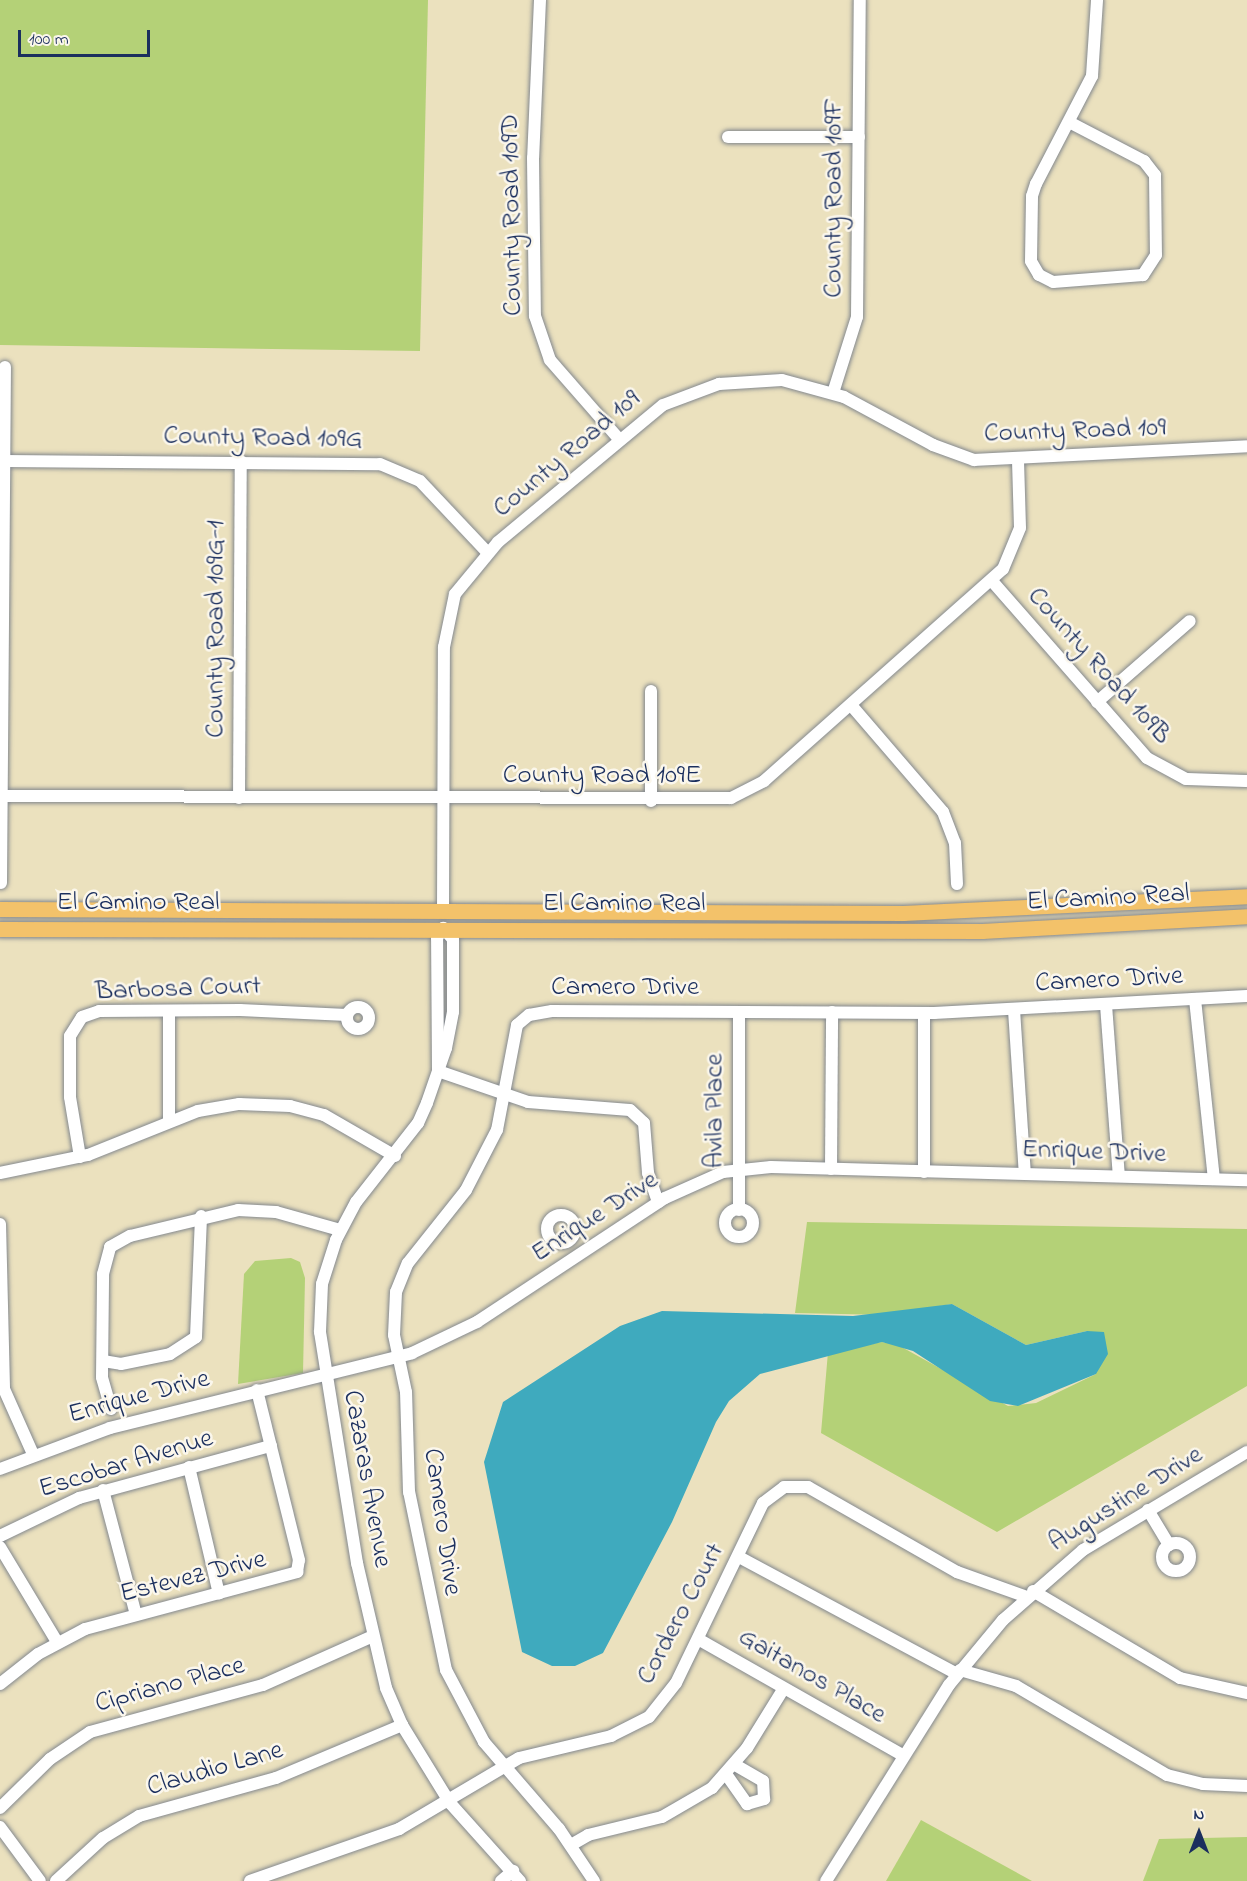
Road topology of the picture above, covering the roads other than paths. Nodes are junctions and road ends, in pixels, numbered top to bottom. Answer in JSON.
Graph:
{"nodes":[{"id":1,"x":540,"y":0,"type":"edge"},
{"id":2,"x":860,"y":0,"type":"edge"},
{"id":3,"x":1097,"y":0,"type":"edge"},
{"id":4,"x":1069,"y":122,"type":"junction"},
{"id":5,"x":728,"y":137,"type":"dead end"},
{"id":6,"x":859,"y":138,"type":"junction"},
{"id":7,"x":4,"y":367,"type":"dead end"},
{"id":8,"x":833,"y":393,"type":"junction"},
{"id":9,"x":618,"y":438,"type":"junction"},
{"id":10,"x":1247,"y":447,"type":"edge"},
{"id":11,"x":1018,"y":460,"type":"junction"},
{"id":12,"x":4,"y":461,"type":"junction"},
{"id":13,"x":241,"y":461,"type":"junction"},
{"id":14,"x":487,"y":552,"type":"junction"},
{"id":15,"x":992,"y":581,"type":"junction"},
{"id":16,"x":1190,"y":621,"type":"dead end"},
{"id":17,"x":651,"y":691,"type":"dead end"},
{"id":18,"x":1097,"y":702,"type":"junction"},
{"id":19,"x":851,"y":705,"type":"junction"},
{"id":20,"x":1247,"y":780,"type":"edge"},
{"id":21,"x":2,"y":796,"type":"junction"},
{"id":22,"x":239,"y":798,"type":"junction"},
{"id":23,"x":442,"y":799,"type":"junction"},
{"id":24,"x":651,"y":801,"type":"junction"},
{"id":25,"x":1,"y":883,"type":"edge"},
{"id":26,"x":957,"y":884,"type":"dead end"},
{"id":27,"x":1247,"y":896,"type":"edge"},
{"id":28,"x":0,"y":909,"type":"edge"},
{"id":29,"x":443,"y":910,"type":"junction"},
{"id":30,"x":1247,"y":916,"type":"edge"},
{"id":31,"x":443,"y":928,"type":"junction"},
{"id":32,"x":0,"y":929,"type":"edge"},
{"id":33,"x":1247,"y":996,"type":"edge"},
{"id":34,"x":1195,"y":999,"type":"junction"},
{"id":35,"x":1106,"y":1005,"type":"junction"},
{"id":36,"x":1014,"y":1010,"type":"junction"},
{"id":37,"x":169,"y":1011,"type":"junction"},
{"id":38,"x":739,"y":1012,"type":"junction"},
{"id":39,"x":832,"y":1012,"type":"junction"},
{"id":40,"x":924,"y":1013,"type":"junction"},
{"id":41,"x":347,"y":1015,"type":"dead end"},
{"id":42,"x":438,"y":1071,"type":"junction"},
{"id":43,"x":507,"y":1091,"type":"junction"},
{"id":44,"x":169,"y":1122,"type":"junction"},
{"id":45,"x":395,"y":1156,"type":"junction"},
{"id":46,"x":80,"y":1157,"type":"junction"},
{"id":47,"x":831,"y":1169,"type":"junction"},
{"id":48,"x":739,"y":1170,"type":"junction"},
{"id":49,"x":924,"y":1172,"type":"junction"},
{"id":50,"x":0,"y":1173,"type":"edge"},
{"id":51,"x":1025,"y":1174,"type":"junction"},
{"id":52,"x":1119,"y":1176,"type":"junction"},
{"id":53,"x":1214,"y":1179,"type":"junction"},
{"id":54,"x":1247,"y":1180,"type":"edge"},
{"id":55,"x":658,"y":1202,"type":"junction"},
{"id":56,"x":739,"y":1210,"type":"dead end"},
{"id":57,"x":201,"y":1216,"type":"junction"},
{"id":58,"x":0,"y":1224,"type":"edge"},
{"id":59,"x":340,"y":1230,"type":"junction"},
{"id":60,"x":569,"y":1240,"type":"dead end"},
{"id":61,"x":579,"y":1255,"type":"junction"},
{"id":62,"x":3,"y":1312,"type":"edge"},
{"id":63,"x":399,"y":1357,"type":"junction"},
{"id":64,"x":103,"y":1361,"type":"junction"},
{"id":65,"x":325,"y":1373,"type":"junction"},
{"id":66,"x":257,"y":1390,"type":"junction"},
{"id":67,"x":3,"y":1400,"type":"edge"},
{"id":68,"x":111,"y":1409,"type":"dead end"},
{"id":69,"x":271,"y":1446,"type":"junction"},
{"id":70,"x":1247,"y":1452,"type":"edge"},
{"id":71,"x":33,"y":1454,"type":"junction"},
{"id":72,"x":189,"y":1467,"type":"junction"},
{"id":73,"x":0,"y":1469,"type":"edge"},
{"id":74,"x":103,"y":1490,"type":"junction"},
{"id":75,"x":1148,"y":1510,"type":"junction"},
{"id":76,"x":0,"y":1536,"type":"edge"},
{"id":77,"x":1169,"y":1545,"type":"dead end"},
{"id":78,"x":0,"y":1547,"type":"edge"},
{"id":79,"x":739,"y":1557,"type":"junction"},
{"id":80,"x":219,"y":1594,"type":"junction"},
{"id":81,"x":1030,"y":1594,"type":"junction"},
{"id":82,"x":136,"y":1615,"type":"junction"},
{"id":83,"x":371,"y":1637,"type":"junction"},
{"id":84,"x":698,"y":1639,"type":"junction"},
{"id":85,"x":57,"y":1642,"type":"junction"},
{"id":86,"x":958,"y":1672,"type":"junction"},
{"id":87,"x":0,"y":1684,"type":"edge"},
{"id":88,"x":784,"y":1688,"type":"junction"},
{"id":89,"x":1247,"y":1693,"type":"edge"},
{"id":90,"x":402,"y":1725,"type":"junction"},
{"id":91,"x":902,"y":1755,"type":"junction"},
{"id":92,"x":502,"y":1766,"type":"junction"},
{"id":93,"x":1247,"y":1786,"type":"edge"},
{"id":94,"x":450,"y":1803,"type":"junction"},
{"id":95,"x":0,"y":1808,"type":"edge"},
{"id":96,"x":0,"y":1827,"type":"edge"},
{"id":97,"x":571,"y":1845,"type":"junction"},
{"id":98,"x":517,"y":1876,"type":"edge"},
{"id":99,"x":40,"y":1881,"type":"edge"},
{"id":100,"x":56,"y":1881,"type":"edge"},
{"id":101,"x":250,"y":1881,"type":"edge"},
{"id":102,"x":501,"y":1881,"type":"edge"},
{"id":103,"x":594,"y":1881,"type":"edge"},
{"id":104,"x":826,"y":1881,"type":"edge"}],
"edges":[{"from":1,"to":9,"type":"street","name":"County Road 109D"},
{"from":2,"to":6,"type":"street","name":"County Road 109F"},
{"from":3,"to":4,"type":"street"},
{"from":4,"to":4,"type":"street"},
{"from":5,"to":6,"type":"street"},
{"from":6,"to":8,"type":"street","name":"County Road 109F"},
{"from":7,"to":12,"type":"street"},
{"from":8,"to":9,"type":"street","name":"County Road 109"},
{"from":8,"to":11,"type":"street","name":"County Road 109"},
{"from":9,"to":14,"type":"street","name":"County Road 109"},
{"from":10,"to":11,"type":"street","name":"County Road 109"},
{"from":11,"to":15,"type":"street","name":"County Road 109E"},
{"from":12,"to":13,"type":"street","name":"County Road 109G"},
{"from":12,"to":21,"type":"street"},
{"from":13,"to":14,"type":"street","name":"County Road 109G"},
{"from":13,"to":22,"type":"street","name":"County Road 109G-1"},
{"from":14,"to":23,"type":"street","name":"County Road 109"},
{"from":15,"to":18,"type":"street","name":"County Road 109B"},
{"from":15,"to":19,"type":"street","name":"County Road 109E"},
{"from":16,"to":18,"type":"street"},
{"from":17,"to":24,"type":"street"},
{"from":18,"to":20,"type":"street","name":"County Road 109B"},
{"from":19,"to":24,"type":"street","name":"County Road 109E"},
{"from":19,"to":26,"type":"street"},
{"from":21,"to":22,"type":"street","name":"County Road 109E"},
{"from":21,"to":25,"type":"street"},
{"from":22,"to":23,"type":"street","name":"County Road 109E"},
{"from":23,"to":24,"type":"street","name":"County Road 109E"},
{"from":23,"to":29,"type":"street","name":"County Road 109"},
{"from":27,"to":29,"type":"main road","name":"El Camino Real"},
{"from":28,"to":29,"type":"main road","name":"El Camino Real"},
{"from":29,"to":31,"type":"main road"},
{"from":30,"to":31,"type":"main road","name":"El Camino Real"},
{"from":31,"to":32,"type":"main road","name":"El Camino Real"},
{"from":31,"to":42,"type":"street","name":"Cazaras Avenue"},
{"from":31,"to":42,"type":"street","name":"Cazaras Avenue"},
{"from":33,"to":34,"type":"street","name":"Camero Drive"},
{"from":34,"to":35,"type":"street","name":"Camero Drive"},
{"from":34,"to":53,"type":"street"},
{"from":35,"to":36,"type":"street","name":"Camero Drive"},
{"from":35,"to":52,"type":"street"},
{"from":36,"to":40,"type":"street","name":"Camero Drive"},
{"from":36,"to":51,"type":"street"},
{"from":37,"to":41,"type":"street","name":"Barbosa Court"},
{"from":37,"to":44,"type":"street"},
{"from":37,"to":46,"type":"street","name":"Barbosa Court"},
{"from":38,"to":39,"type":"street","name":"Camero Drive"},
{"from":38,"to":43,"type":"street","name":"Camero Drive"},
{"from":38,"to":48,"type":"street","name":"Avila Place"},
{"from":39,"to":40,"type":"street","name":"Camero Drive"},
{"from":39,"to":47,"type":"street"},
{"from":40,"to":49,"type":"street"},
{"from":42,"to":43,"type":"street"},
{"from":42,"to":45,"type":"street","name":"Cazaras Avenue"},
{"from":43,"to":55,"type":"street"},
{"from":43,"to":63,"type":"street","name":"Camero Drive"},
{"from":44,"to":45,"type":"street"},
{"from":44,"to":46,"type":"street"},
{"from":45,"to":59,"type":"street","name":"Cazaras Avenue"},
{"from":46,"to":50,"type":"street"},
{"from":47,"to":48,"type":"street","name":"Enrique Drive"},
{"from":47,"to":49,"type":"street","name":"Enrique Drive"},
{"from":48,"to":55,"type":"street","name":"Enrique Drive"},
{"from":48,"to":56,"type":"street","name":"Avila Place"},
{"from":49,"to":51,"type":"street","name":"Enrique Drive"},
{"from":51,"to":52,"type":"street","name":"Enrique Drive"},
{"from":52,"to":53,"type":"street","name":"Enrique Drive"},
{"from":53,"to":54,"type":"street","name":"Enrique Drive"},
{"from":55,"to":61,"type":"street","name":"Enrique Drive"},
{"from":57,"to":59,"type":"street"},
{"from":57,"to":64,"type":"street"},
{"from":57,"to":64,"type":"street"},
{"from":58,"to":62,"type":"street"},
{"from":59,"to":65,"type":"street","name":"Cazaras Avenue"},
{"from":60,"to":61,"type":"street"},
{"from":61,"to":63,"type":"street","name":"Enrique Drive"},
{"from":62,"to":67,"type":"street"},
{"from":63,"to":65,"type":"street","name":"Enrique Drive"},
{"from":63,"to":92,"type":"street","name":"Camero Drive"},
{"from":64,"to":68,"type":"street"},
{"from":65,"to":66,"type":"street","name":"Enrique Drive"},
{"from":65,"to":83,"type":"street","name":"Cazaras Avenue"},
{"from":66,"to":69,"type":"street","name":"Estevez Drive"},
{"from":66,"to":71,"type":"street","name":"Enrique Drive"},
{"from":67,"to":71,"type":"street"},
{"from":69,"to":72,"type":"street","name":"Escobar Avenue"},
{"from":69,"to":80,"type":"street","name":"Estevez Drive"},
{"from":70,"to":75,"type":"street","name":"Augustine Drive"},
{"from":71,"to":73,"type":"street","name":"Enrique Drive"},
{"from":72,"to":74,"type":"street","name":"Escobar Avenue"},
{"from":72,"to":80,"type":"street"},
{"from":74,"to":76,"type":"street","name":"Escobar Avenue"},
{"from":74,"to":82,"type":"street"},
{"from":75,"to":77,"type":"street"},
{"from":75,"to":81,"type":"street","name":"Augustine Drive"},
{"from":78,"to":85,"type":"street"},
{"from":79,"to":81,"type":"street","name":"Cordero Court"},
{"from":79,"to":84,"type":"street","name":"Cordero Court"},
{"from":79,"to":86,"type":"street"},
{"from":80,"to":82,"type":"street","name":"Estevez Drive"},
{"from":81,"to":86,"type":"street","name":"Augustine Drive"},
{"from":81,"to":89,"type":"street","name":"Cordero Court"},
{"from":82,"to":85,"type":"street","name":"Estevez Drive"},
{"from":83,"to":90,"type":"street","name":"Cazaras Avenue"},
{"from":83,"to":95,"type":"street","name":"Cipriano Place"},
{"from":84,"to":88,"type":"street","name":"Gaitanos Place"},
{"from":84,"to":92,"type":"street","name":"Cordero Court"},
{"from":85,"to":87,"type":"street","name":"Estevez Drive"},
{"from":86,"to":91,"type":"street","name":"Augustine Drive"},
{"from":86,"to":93,"type":"street"},
{"from":88,"to":91,"type":"street","name":"Gaitanos Place"},
{"from":88,"to":97,"type":"street"},
{"from":90,"to":94,"type":"street","name":"Cazaras Avenue"},
{"from":90,"to":100,"type":"street","name":"Claudio Lane"},
{"from":91,"to":104,"type":"street","name":"Augustine Drive"},
{"from":92,"to":94,"type":"street","name":"Cordero Court"},
{"from":92,"to":97,"type":"street","name":"Camero Drive"},
{"from":94,"to":98,"type":"street","name":"Cazaras Avenue"},
{"from":94,"to":101,"type":"street","name":"Cordero Court"},
{"from":96,"to":99,"type":"street"},
{"from":97,"to":103,"type":"street","name":"Camero Drive"},
{"from":98,"to":102,"type":"street"}]}
